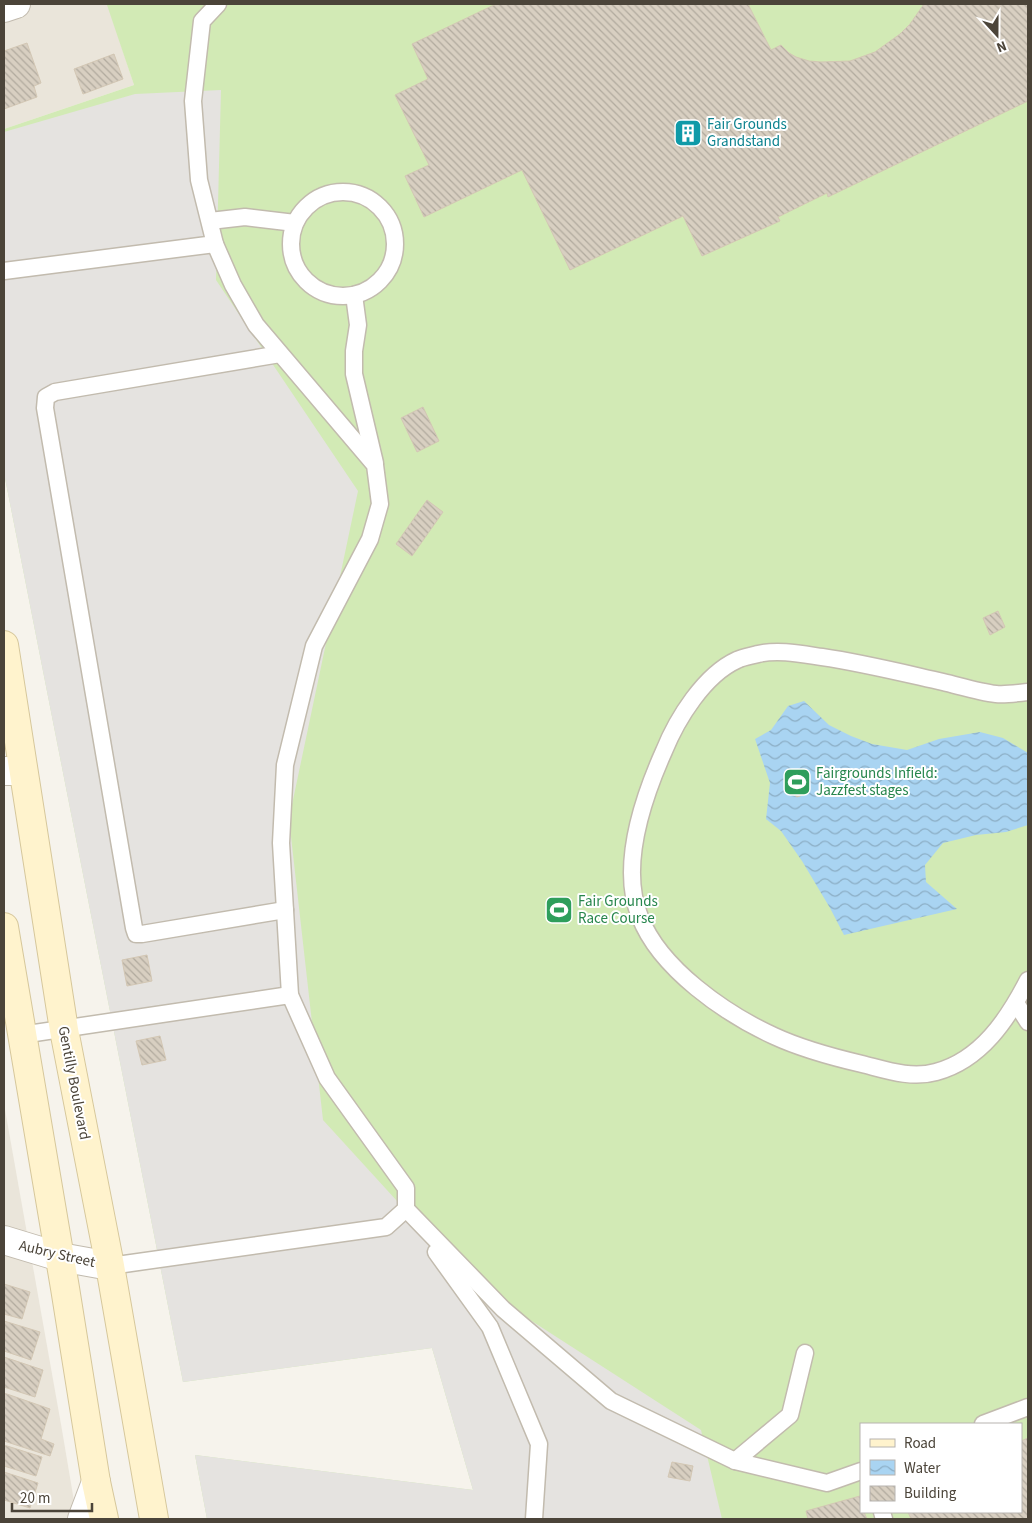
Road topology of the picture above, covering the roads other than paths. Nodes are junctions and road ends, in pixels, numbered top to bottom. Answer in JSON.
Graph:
{"nodes":[{"id":1,"x":16,"y":4,"type":"edge"},
{"id":2,"x":218,"y":4,"type":"edge"},
{"id":3,"x":4,"y":8,"type":"edge"},
{"id":4,"x":210,"y":221,"type":"junction"},
{"id":5,"x":295,"y":223,"type":"junction"},
{"id":6,"x":215,"y":244,"type":"junction"},
{"id":7,"x":4,"y":271,"type":"edge"},
{"id":8,"x":354,"y":295,"type":"junction"},
{"id":9,"x":280,"y":354,"type":"junction"},
{"id":10,"x":376,"y":465,"type":"junction"},
{"id":11,"x":4,"y":645,"type":"edge"},
{"id":12,"x":1028,"y":692,"type":"edge"},
{"id":13,"x":13,"y":771,"type":"edge"},
{"id":14,"x":285,"y":910,"type":"junction"},
{"id":15,"x":4,"y":927,"type":"edge"},
{"id":16,"x":1028,"y":980,"type":"edge"},
{"id":17,"x":290,"y":995,"type":"junction"},
{"id":18,"x":1016,"y":1003,"type":"junction"},
{"id":19,"x":1028,"y":1022,"type":"edge"},
{"id":20,"x":64,"y":1030,"type":"junction"},
{"id":21,"x":21,"y":1035,"type":"junction"},
{"id":22,"x":406,"y":1209,"type":"junction"},
{"id":23,"x":4,"y":1240,"type":"edge"},
{"id":24,"x":60,"y":1258,"type":"junction"},
{"id":25,"x":110,"y":1266,"type":"junction"},
{"id":26,"x":805,"y":1354,"type":"dead end"},
{"id":27,"x":1028,"y":1407,"type":"edge"},
{"id":28,"x":986,"y":1423,"type":"edge"},
{"id":29,"x":735,"y":1460,"type":"junction"},
{"id":30,"x":860,"y":1471,"type":"edge"},
{"id":31,"x":96,"y":1482,"type":"junction"},
{"id":32,"x":82,"y":1519,"type":"edge"},
{"id":33,"x":104,"y":1519,"type":"edge"},
{"id":34,"x":154,"y":1519,"type":"edge"},
{"id":35,"x":534,"y":1519,"type":"edge"}],
"edges":[{"from":1,"to":3,"type":"street"},
{"from":2,"to":4,"type":"lane"},
{"from":4,"to":5,"type":"lane"},
{"from":4,"to":6,"type":"lane"},
{"from":5,"to":8,"type":"lane"},
{"from":5,"to":8,"type":"lane"},
{"from":6,"to":7,"type":"lane"},
{"from":6,"to":9,"type":"lane"},
{"from":8,"to":10,"type":"lane"},
{"from":9,"to":10,"type":"lane"},
{"from":9,"to":14,"type":"lane"},
{"from":10,"to":14,"type":"lane"},
{"from":11,"to":13,"type":"main road","name":"Gentilly Boulevard"},
{"from":12,"to":18,"type":"lane"},
{"from":13,"to":20,"type":"main road","name":"Gentilly Boulevard"},
{"from":14,"to":17,"type":"lane"},
{"from":15,"to":21,"type":"main road"},
{"from":16,"to":18,"type":"lane"},
{"from":17,"to":20,"type":"lane"},
{"from":17,"to":22,"type":"lane"},
{"from":18,"to":19,"type":"lane"},
{"from":20,"to":21,"type":"lane"},
{"from":20,"to":25,"type":"main road","name":"Gentilly Boulevard"},
{"from":21,"to":24,"type":"main road"},
{"from":22,"to":25,"type":"lane"},
{"from":22,"to":29,"type":"lane"},
{"from":22,"to":35,"type":"lane"},
{"from":23,"to":24,"type":"street","name":"Aubry Street"},
{"from":24,"to":25,"type":"street","name":"Aubry Street"},
{"from":24,"to":31,"type":"main road"},
{"from":25,"to":34,"type":"main road","name":"Gentilly Boulevard"},
{"from":26,"to":29,"type":"lane"},
{"from":27,"to":28,"type":"lane"},
{"from":29,"to":30,"type":"lane"},
{"from":31,"to":32,"type":"street"},
{"from":31,"to":33,"type":"main road"}]}
